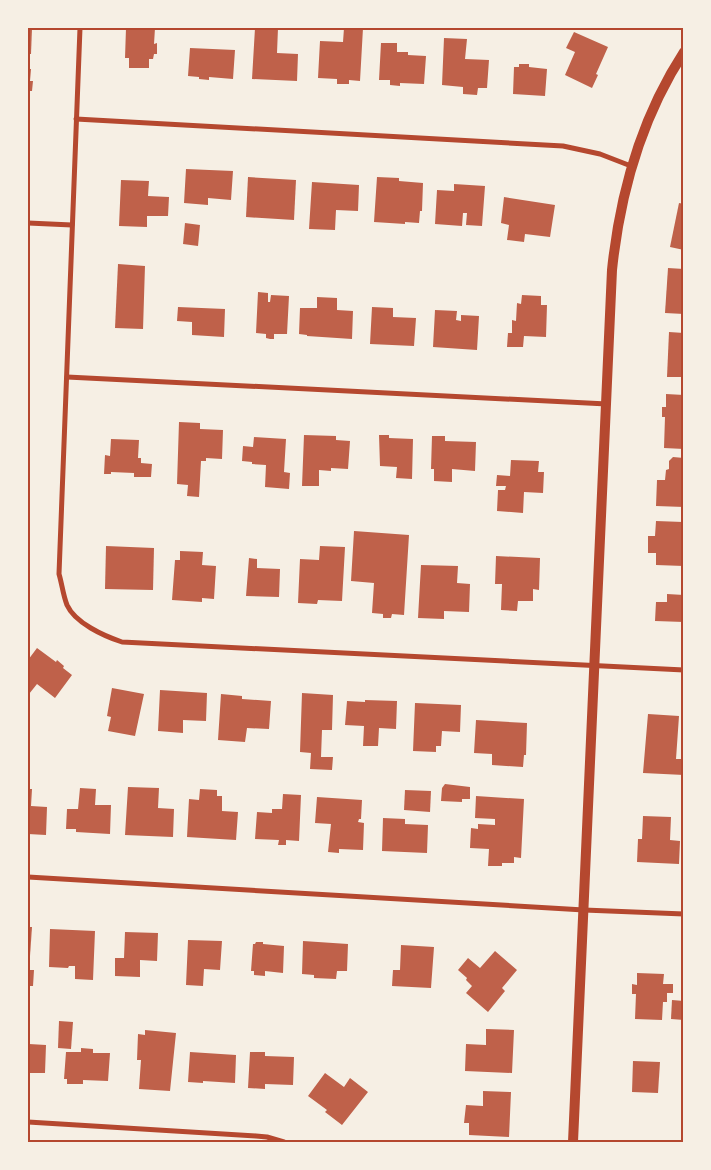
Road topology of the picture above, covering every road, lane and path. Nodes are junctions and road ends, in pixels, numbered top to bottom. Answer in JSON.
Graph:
{"nodes":[{"id":1,"x":80,"y":28,"type":"edge"},
{"id":2,"x":684,"y":52,"type":"edge"},
{"id":3,"x":76,"y":119,"type":"junction"},
{"id":4,"x":631,"y":166,"type":"junction"},
{"id":5,"x":28,"y":223,"type":"edge"},
{"id":6,"x":72,"y":225,"type":"junction"},
{"id":7,"x":66,"y":377,"type":"junction"},
{"id":8,"x":607,"y":404,"type":"junction"},
{"id":9,"x":594,"y":667,"type":"junction"},
{"id":10,"x":684,"y":670,"type":"edge"},
{"id":11,"x":28,"y":877,"type":"edge"},
{"id":12,"x":584,"y":910,"type":"junction"},
{"id":13,"x":684,"y":914,"type":"edge"},
{"id":14,"x":28,"y":1122,"type":"edge"},
{"id":15,"x":284,"y":1142,"type":"edge"},
{"id":16,"x":573,"y":1142,"type":"edge"}],
"edges":[{"from":1,"to":3,"type":"street"},
{"from":2,"to":4,"type":"main road"},
{"from":3,"to":4,"type":"street"},
{"from":3,"to":6,"type":"street"},
{"from":4,"to":8,"type":"main road"},
{"from":5,"to":6,"type":"street"},
{"from":6,"to":7,"type":"street"},
{"from":7,"to":8,"type":"street"},
{"from":7,"to":9,"type":"street"},
{"from":8,"to":9,"type":"main road"},
{"from":9,"to":10,"type":"street"},
{"from":9,"to":12,"type":"main road"},
{"from":11,"to":12,"type":"street"},
{"from":12,"to":13,"type":"street"},
{"from":12,"to":16,"type":"main road"},
{"from":14,"to":15,"type":"street"}]}
